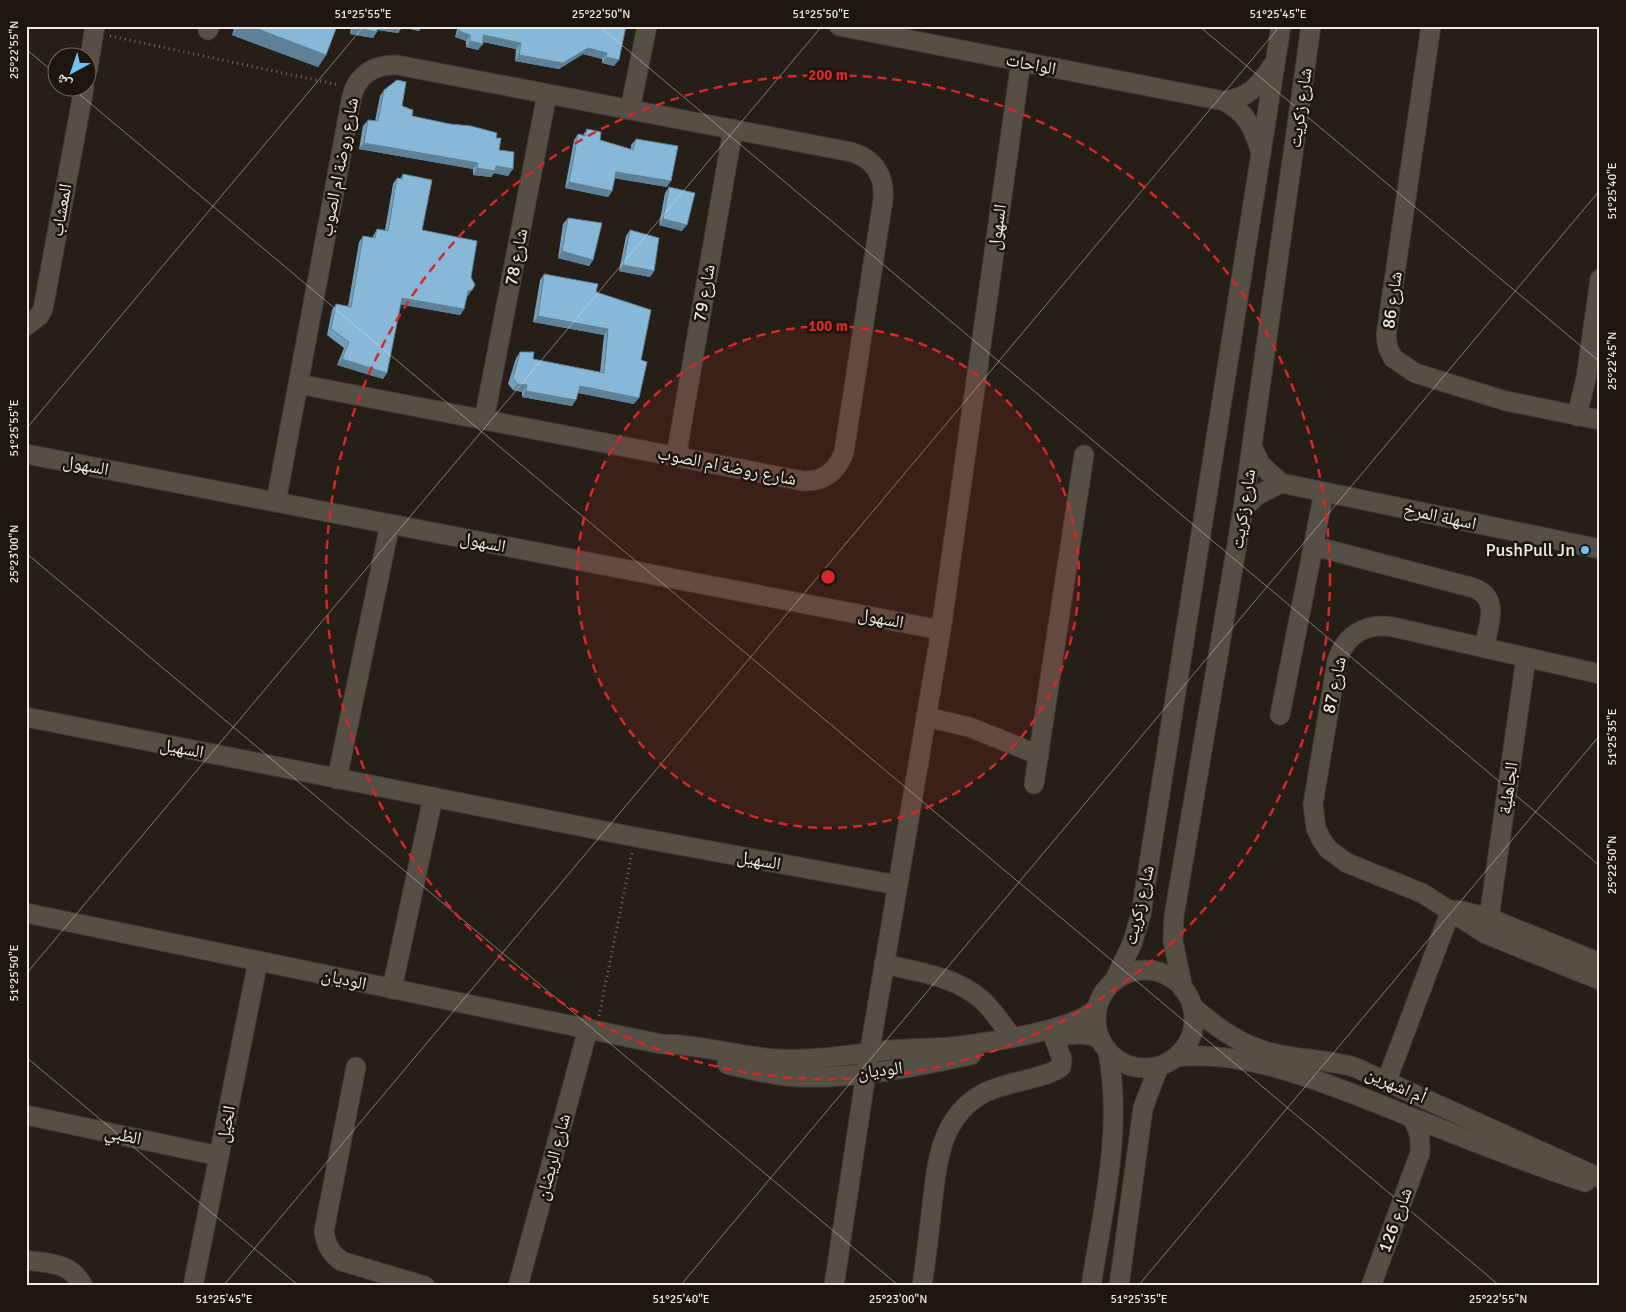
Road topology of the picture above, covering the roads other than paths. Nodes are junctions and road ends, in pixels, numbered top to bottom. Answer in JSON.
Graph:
{"nodes":[{"id":1,"x":647,"y":26,"type":"edge"},
{"id":2,"x":839,"y":26,"type":"edge"},
{"id":3,"x":1281,"y":26,"type":"edge"},
{"id":4,"x":1311,"y":26,"type":"edge"},
{"id":5,"x":1431,"y":26,"type":"edge"},
{"id":6,"x":94,"y":29,"type":"edge"},
{"id":7,"x":91,"y":48,"type":"edge"},
{"id":8,"x":1021,"y":61,"type":"junction"},
{"id":9,"x":1276,"y":62,"type":"junction"},
{"id":10,"x":547,"y":94,"type":"junction"},
{"id":11,"x":82,"y":98,"type":"edge"},
{"id":12,"x":1224,"y":101,"type":"junction"},
{"id":13,"x":630,"y":110,"type":"junction"},
{"id":14,"x":733,"y":129,"type":"junction"},
{"id":15,"x":1262,"y":156,"type":"junction"},
{"id":16,"x":1600,"y":279,"type":"edge"},
{"id":17,"x":26,"y":326,"type":"edge"},
{"id":18,"x":298,"y":384,"type":"junction"},
{"id":19,"x":1577,"y":416,"type":"junction"},
{"id":20,"x":484,"y":420,"type":"junction"},
{"id":21,"x":1600,"y":420,"type":"edge"},
{"id":22,"x":1252,"y":449,"type":"junction"},
{"id":23,"x":26,"y":454,"type":"edge"},
{"id":24,"x":1084,"y":455,"type":"dead end"},
{"id":25,"x":676,"y":456,"type":"junction"},
{"id":26,"x":1281,"y":483,"type":"junction"},
{"id":27,"x":1324,"y":492,"type":"junction"},
{"id":28,"x":276,"y":502,"type":"junction"},
{"id":29,"x":1243,"y":509,"type":"junction"},
{"id":30,"x":390,"y":524,"type":"junction"},
{"id":31,"x":1314,"y":546,"type":"junction"},
{"id":32,"x":1600,"y":548,"type":"edge"},
{"id":33,"x":940,"y":630,"type":"junction"},
{"id":34,"x":1484,"y":648,"type":"junction"},
{"id":35,"x":1526,"y":658,"type":"junction"},
{"id":36,"x":1600,"y":674,"type":"edge"},
{"id":37,"x":1280,"y":715,"type":"dead end"},
{"id":38,"x":26,"y":717,"type":"edge"},
{"id":39,"x":926,"y":717,"type":"junction"},
{"id":40,"x":1039,"y":755,"type":"junction"},
{"id":41,"x":337,"y":779,"type":"junction"},
{"id":42,"x":1034,"y":784,"type":"dead end"},
{"id":43,"x":433,"y":798,"type":"junction"},
{"id":44,"x":897,"y":885,"type":"junction"},
{"id":45,"x":1451,"y":910,"type":"junction"},
{"id":46,"x":26,"y":913,"type":"edge"},
{"id":47,"x":1489,"y":918,"type":"junction"},
{"id":48,"x":258,"y":961,"type":"junction"},
{"id":49,"x":1600,"y":963,"type":"edge"},
{"id":50,"x":884,"y":964,"type":"junction"},
{"id":51,"x":1600,"y":980,"type":"edge"},
{"id":52,"x":1114,"y":981,"type":"junction"},
{"id":53,"x":392,"y":989,"type":"junction"},
{"id":54,"x":1183,"y":989,"type":"junction"},
{"id":55,"x":1192,"y":1006,"type":"junction"},
{"id":56,"x":1097,"y":1007,"type":"junction"},
{"id":57,"x":592,"y":1030,"type":"junction"},
{"id":58,"x":1012,"y":1036,"type":"junction"},
{"id":59,"x":1054,"y":1038,"type":"junction"},
{"id":60,"x":661,"y":1044,"type":"junction"},
{"id":61,"x":1104,"y":1046,"type":"junction"},
{"id":62,"x":870,"y":1052,"type":"junction"},
{"id":63,"x":1176,"y":1058,"type":"junction"},
{"id":64,"x":1279,"y":1062,"type":"junction"},
{"id":65,"x":1159,"y":1066,"type":"junction"},
{"id":66,"x":356,"y":1067,"type":"dead end"},
{"id":67,"x":866,"y":1073,"type":"junction"},
{"id":68,"x":1387,"y":1080,"type":"junction"},
{"id":69,"x":26,"y":1115,"type":"edge"},
{"id":70,"x":1411,"y":1117,"type":"junction"},
{"id":71,"x":1452,"y":1133,"type":"junction"},
{"id":72,"x":1420,"y":1153,"type":"junction"},
{"id":73,"x":219,"y":1156,"type":"junction"},
{"id":74,"x":1600,"y":1178,"type":"edge"},
{"id":75,"x":1600,"y":1187,"type":"edge"},
{"id":76,"x":26,"y":1260,"type":"edge"},
{"id":77,"x":394,"y":1282,"type":"edge"},
{"id":78,"x":83,"y":1286,"type":"edge"},
{"id":79,"x":193,"y":1286,"type":"edge"},
{"id":80,"x":425,"y":1286,"type":"edge"},
{"id":81,"x":518,"y":1286,"type":"edge"},
{"id":82,"x":834,"y":1286,"type":"edge"},
{"id":83,"x":922,"y":1286,"type":"edge"},
{"id":84,"x":1091,"y":1286,"type":"edge"},
{"id":85,"x":1119,"y":1286,"type":"edge"},
{"id":86,"x":1371,"y":1286,"type":"edge"}],
"edges":[{"from":1,"to":13,"type":"street"},
{"from":2,"to":8,"type":"street","name":"الواحات"},
{"from":3,"to":9,"type":"street","name":"شارع زكريت"},
{"from":4,"to":22,"type":"street","name":"شارع زكريت"},
{"from":5,"to":19,"type":"street","name":"شارع 86"},
{"from":6,"to":7,"type":"street"},
{"from":8,"to":12,"type":"street","name":"الواحات"},
{"from":8,"to":33,"type":"street","name":"السهول"},
{"from":9,"to":12,"type":"street","name":"الواحات"},
{"from":9,"to":15,"type":"street","name":"شارع زكريت"},
{"from":10,"to":13,"type":"street","name":"شارع روضة ام الصوب"},
{"from":10,"to":18,"type":"street","name":"شارع روضة ام الصوب"},
{"from":10,"to":20,"type":"street","name":"شارع 78"},
{"from":11,"to":17,"type":"street","name":"المعشاب"},
{"from":12,"to":15,"type":"street","name":"الواحات"},
{"from":13,"to":14,"type":"street","name":"شارع روضة ام الصوب"},
{"from":14,"to":25,"type":"street","name":"شارع 79"},
{"from":14,"to":25,"type":"street","name":"شارع روضة ام الصوب"},
{"from":15,"to":52,"type":"street","name":"شارع زكريت"},
{"from":16,"to":19,"type":"street"},
{"from":18,"to":20,"type":"street","name":"شارع روضة ام الصوب"},
{"from":18,"to":28,"type":"street","name":"شارع روضة ام الصوب"},
{"from":19,"to":21,"type":"street","name":"شارع 86"},
{"from":20,"to":25,"type":"street","name":"شارع روضة ام الصوب"},
{"from":22,"to":26,"type":"street"},
{"from":22,"to":29,"type":"street","name":"شارع زكريت"},
{"from":23,"to":28,"type":"street","name":"السهول"},
{"from":24,"to":40,"type":"street"},
{"from":26,"to":27,"type":"street","name":"اسهلة المرخ"},
{"from":26,"to":29,"type":"street"},
{"from":27,"to":31,"type":"street"},
{"from":27,"to":32,"type":"street","name":"اسهلة المرخ"},
{"from":28,"to":30,"type":"street","name":"السهول"},
{"from":29,"to":54,"type":"street","name":"شارع زكريت"},
{"from":30,"to":33,"type":"street","name":"السهول"},
{"from":30,"to":41,"type":"street"},
{"from":31,"to":34,"type":"street"},
{"from":31,"to":37,"type":"street"},
{"from":33,"to":39,"type":"street","name":"السهول"},
{"from":34,"to":35,"type":"street","name":"شارع 87"},
{"from":34,"to":45,"type":"street","name":"شارع 87"},
{"from":35,"to":36,"type":"street","name":"شارع 87"},
{"from":35,"to":47,"type":"street","name":"الجاهلية"},
{"from":38,"to":41,"type":"street","name":"السهيل"},
{"from":39,"to":40,"type":"street"},
{"from":39,"to":44,"type":"street","name":"السهول"},
{"from":40,"to":42,"type":"street"},
{"from":41,"to":43,"type":"street","name":"السهيل"},
{"from":43,"to":44,"type":"street","name":"السهيل"},
{"from":43,"to":53,"type":"street"},
{"from":44,"to":50,"type":"street"},
{"from":45,"to":47,"type":"street","name":"شارع 87"},
{"from":45,"to":51,"type":"street","name":"شارع 87"},
{"from":45,"to":68,"type":"street"},
{"from":46,"to":48,"type":"street","name":"الوديان"},
{"from":47,"to":49,"type":"street","name":"شارع 87"},
{"from":48,"to":53,"type":"street","name":"الوديان"},
{"from":48,"to":73,"type":"street","name":"الخيل"},
{"from":50,"to":58,"type":"street"},
{"from":50,"to":62,"type":"street"},
{"from":52,"to":54,"type":"street"},
{"from":52,"to":56,"type":"street"},
{"from":53,"to":57,"type":"street","name":"الوديان"},
{"from":54,"to":55,"type":"street"},
{"from":55,"to":63,"type":"street"},
{"from":55,"to":64,"type":"street","name":"أم اشهرين"},
{"from":56,"to":58,"type":"street","name":"الوديان"},
{"from":56,"to":61,"type":"street"},
{"from":57,"to":60,"type":"street","name":"الوديان"},
{"from":57,"to":81,"type":"street","name":"شارع الريضان"},
{"from":58,"to":62,"type":"street","name":"الوديان"},
{"from":59,"to":61,"type":"street","name":"الوديان"},
{"from":59,"to":67,"type":"street","name":"الوديان"},
{"from":59,"to":83,"type":"street"},
{"from":60,"to":62,"type":"street","name":"الوديان"},
{"from":60,"to":67,"type":"street","name":"الوديان"},
{"from":61,"to":65,"type":"street"},
{"from":61,"to":84,"type":"street"},
{"from":62,"to":67,"type":"street"},
{"from":63,"to":64,"type":"street","name":"أم اشهرين"},
{"from":63,"to":65,"type":"street"},
{"from":64,"to":68,"type":"street","name":"أم اشهرين"},
{"from":64,"to":70,"type":"street","name":"أم اشهرين"},
{"from":65,"to":85,"type":"street"},
{"from":66,"to":77,"type":"street"},
{"from":67,"to":82,"type":"street"},
{"from":68,"to":74,"type":"street","name":"أم اشهرين"},
{"from":69,"to":73,"type":"street","name":"الظبي"},
{"from":70,"to":71,"type":"street","name":"أم اشهرين"},
{"from":70,"to":72,"type":"street","name":"شارع 126"},
{"from":71,"to":72,"type":"street"},
{"from":71,"to":75,"type":"street","name":"أم اشهرين"},
{"from":72,"to":86,"type":"street","name":"شارع 126"},
{"from":73,"to":79,"type":"street","name":"الخيل"},
{"from":76,"to":78,"type":"street"},
{"from":77,"to":80,"type":"street"}]}
